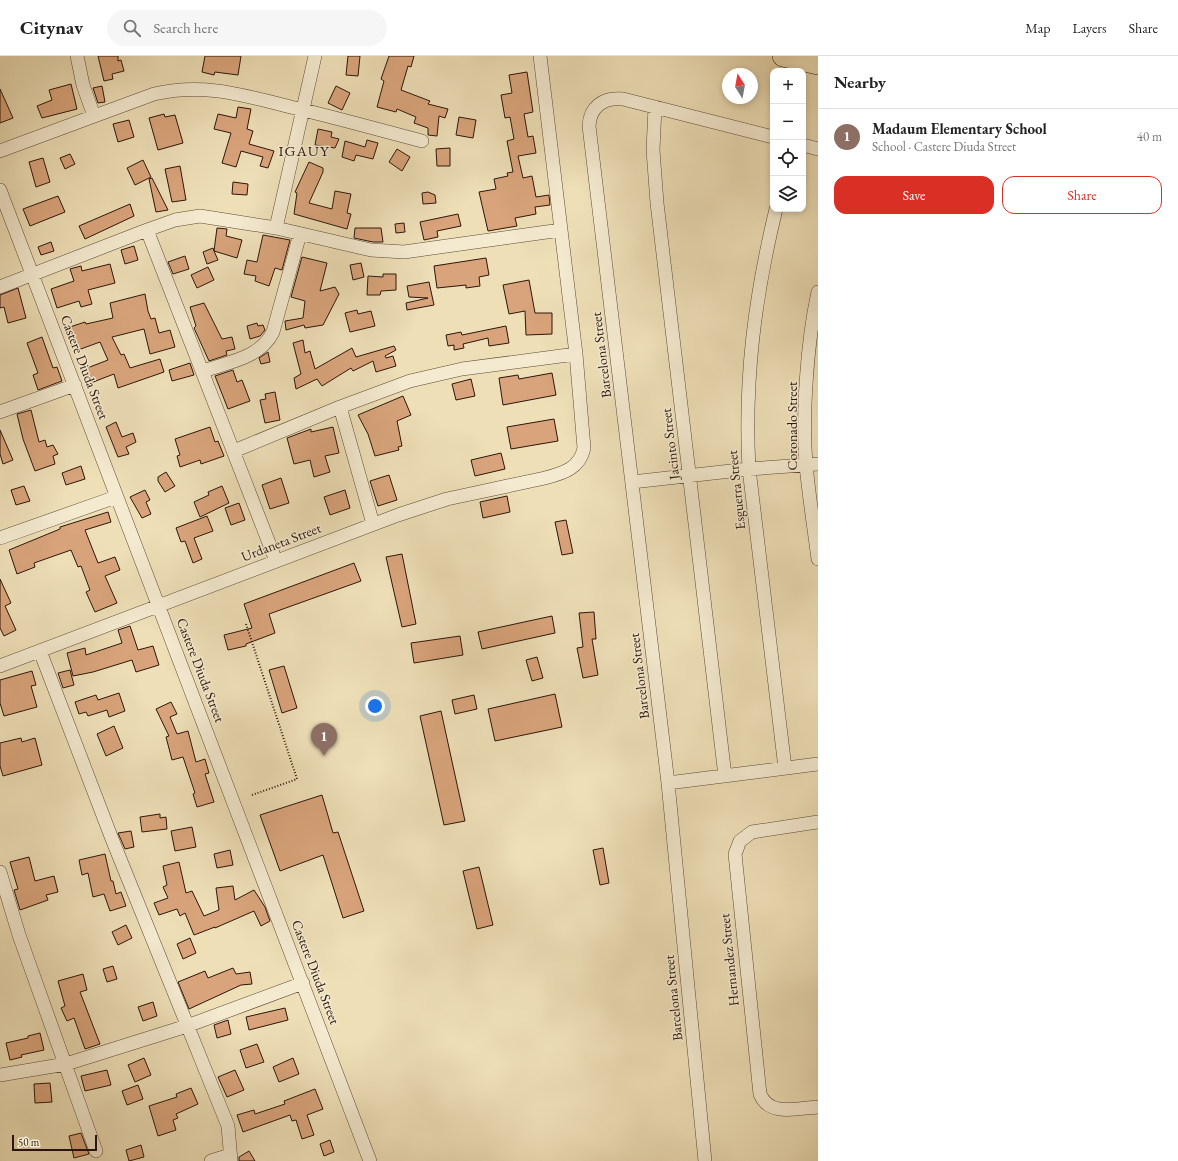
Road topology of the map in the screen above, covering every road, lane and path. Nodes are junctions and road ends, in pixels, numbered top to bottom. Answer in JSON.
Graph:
{"nodes":[{"id":1,"x":77,"y":56,"type":"edge"},
{"id":2,"x":316,"y":56,"type":"edge"},
{"id":3,"x":540,"y":56,"type":"edge"},
{"id":4,"x":783,"y":56,"type":"edge"},
{"id":5,"x":818,"y":64,"type":"edge"},
{"id":6,"x":655,"y":107,"type":"junction"},
{"id":7,"x":303,"y":110,"type":"junction"},
{"id":8,"x":94,"y":116,"type":"junction"},
{"id":9,"x":770,"y":136,"type":"edge"},
{"id":10,"x":422,"y":141,"type":"dead end"},
{"id":11,"x":806,"y":146,"type":"edge"},
{"id":12,"x":818,"y":149,"type":"edge"},
{"id":13,"x":0,"y":151,"type":"edge"},
{"id":14,"x":0,"y":193,"type":"edge"},
{"id":15,"x":775,"y":212,"type":"edge"},
{"id":16,"x":276,"y":228,"type":"junction"},
{"id":17,"x":147,"y":230,"type":"junction"},
{"id":18,"x":561,"y":230,"type":"junction"},
{"id":19,"x":300,"y":234,"type":"junction"},
{"id":20,"x":32,"y":275,"type":"junction"},
{"id":21,"x":0,"y":287,"type":"edge"},
{"id":22,"x":818,"y":292,"type":"edge"},
{"id":23,"x":576,"y":354,"type":"junction"},
{"id":24,"x":203,"y":371,"type":"junction"},
{"id":25,"x":75,"y":385,"type":"junction"},
{"id":26,"x":340,"y":407,"type":"junction"},
{"id":27,"x":0,"y":412,"type":"edge"},
{"id":28,"x":234,"y":451,"type":"junction"},
{"id":29,"x":812,"y":464,"type":"edge"},
{"id":30,"x":749,"y":469,"type":"junction"},
{"id":31,"x":690,"y":475,"type":"junction"},
{"id":32,"x":632,"y":482,"type":"junction"},
{"id":33,"x":116,"y":497,"type":"junction"},
{"id":34,"x":373,"y":524,"type":"junction"},
{"id":35,"x":0,"y":538,"type":"edge"},
{"id":36,"x":818,"y":559,"type":"edge"},
{"id":37,"x":276,"y":560,"type":"junction"},
{"id":38,"x":158,"y":605,"type":"junction"},
{"id":39,"x":246,"y":624,"type":"dead end"},
{"id":40,"x":40,"y":651,"type":"junction"},
{"id":41,"x":0,"y":666,"type":"edge"},
{"id":42,"x":818,"y":764,"type":"edge"},
{"id":43,"x":785,"y":768,"type":"junction"},
{"id":44,"x":725,"y":776,"type":"junction"},
{"id":45,"x":668,"y":784,"type":"junction"},
{"id":46,"x":252,"y":794,"type":"dead end"},
{"id":47,"x":818,"y":822,"type":"edge"},
{"id":48,"x":0,"y":872,"type":"edge"},
{"id":49,"x":304,"y":983,"type":"junction"},
{"id":50,"x":187,"y":1026,"type":"junction"},
{"id":51,"x":66,"y":1064,"type":"junction"},
{"id":52,"x":0,"y":1075,"type":"edge"},
{"id":53,"x":818,"y":1107,"type":"edge"},
{"id":54,"x":96,"y":1151,"type":"dead end"},
{"id":55,"x":230,"y":1158,"type":"edge"},
{"id":56,"x":210,"y":1161,"type":"edge"},
{"id":57,"x":370,"y":1161,"type":"edge"},
{"id":58,"x":705,"y":1161,"type":"edge"}],
"edges":[{"from":1,"to":8,"type":"street"},
{"from":2,"to":7,"type":"street"},
{"from":3,"to":18,"type":"street"},
{"from":4,"to":5,"type":"main road"},
{"from":6,"to":9,"type":"street","name":"Barcelona Street"},
{"from":6,"to":31,"type":"street","name":"Jacinto Street"},
{"from":6,"to":32,"type":"street","name":"Barcelona Street"},
{"from":7,"to":8,"type":"street"},
{"from":7,"to":10,"type":"street"},
{"from":7,"to":16,"type":"street"},
{"from":8,"to":13,"type":"street"},
{"from":11,"to":12,"type":"street"},
{"from":14,"to":20,"type":"street","name":"Castere Diuda Street"},
{"from":15,"to":30,"type":"street","name":"Esguerra Street"},
{"from":16,"to":17,"type":"street"},
{"from":16,"to":19,"type":"street"},
{"from":17,"to":20,"type":"street"},
{"from":17,"to":24,"type":"street"},
{"from":18,"to":19,"type":"street"},
{"from":18,"to":23,"type":"street"},
{"from":19,"to":24,"type":"street"},
{"from":20,"to":21,"type":"street"},
{"from":20,"to":25,"type":"street","name":"Castere Diuda Street"},
{"from":22,"to":29,"type":"street","name":"Coronado Street"},
{"from":23,"to":26,"type":"street"},
{"from":23,"to":34,"type":"street","name":"Urdaneta Street"},
{"from":24,"to":28,"type":"street"},
{"from":25,"to":27,"type":"street"},
{"from":25,"to":33,"type":"street","name":"Castere Diuda Street"},
{"from":26,"to":28,"type":"street"},
{"from":26,"to":34,"type":"street"},
{"from":28,"to":37,"type":"street"},
{"from":29,"to":30,"type":"street"},
{"from":29,"to":36,"type":"street","name":"Coronado Street"},
{"from":30,"to":31,"type":"street"},
{"from":30,"to":43,"type":"street","name":"Esguerra Street"},
{"from":31,"to":32,"type":"street"},
{"from":31,"to":44,"type":"street","name":"Jacinto Street"},
{"from":32,"to":45,"type":"street","name":"Barcelona Street"},
{"from":33,"to":35,"type":"street"},
{"from":33,"to":38,"type":"street","name":"Castere Diuda Street"},
{"from":34,"to":37,"type":"street","name":"Urdaneta Street"},
{"from":37,"to":38,"type":"street","name":"Urdaneta Street"},
{"from":38,"to":40,"type":"street","name":"Urdaneta Street"},
{"from":38,"to":49,"type":"street","name":"Castere Diuda Street"},
{"from":39,"to":46,"type":"path"},
{"from":40,"to":41,"type":"street","name":"Urdaneta Street"},
{"from":40,"to":50,"type":"street"},
{"from":42,"to":43,"type":"street"},
{"from":43,"to":44,"type":"street"},
{"from":44,"to":45,"type":"street"},
{"from":45,"to":58,"type":"street","name":"Barcelona Street"},
{"from":47,"to":53,"type":"street","name":"Hernandez Street"},
{"from":48,"to":51,"type":"street"},
{"from":49,"to":50,"type":"street"},
{"from":49,"to":57,"type":"street","name":"Castere Diuda Street"},
{"from":50,"to":51,"type":"street"},
{"from":50,"to":55,"type":"street"},
{"from":51,"to":52,"type":"street"},
{"from":51,"to":54,"type":"street"},
{"from":55,"to":56,"type":"street"}]}
